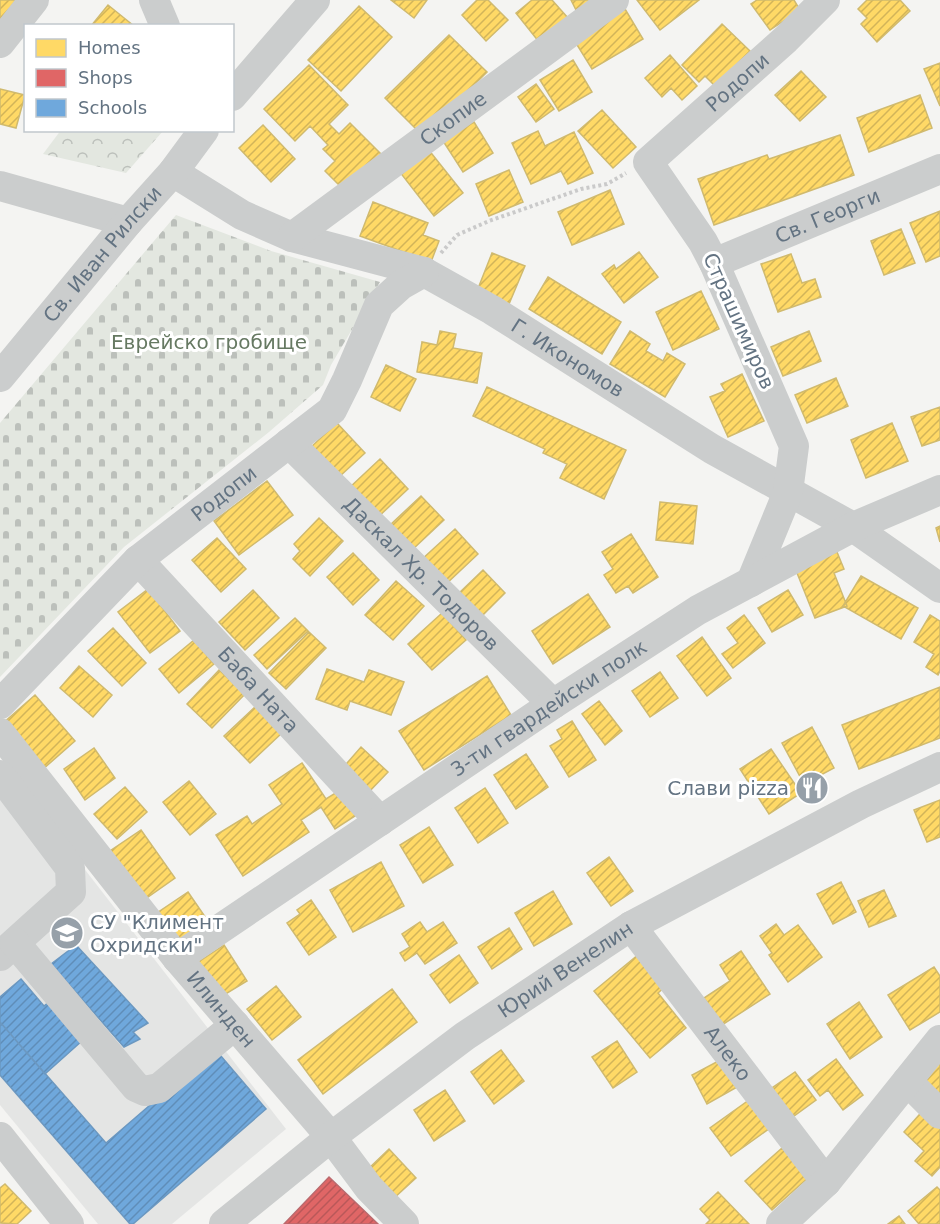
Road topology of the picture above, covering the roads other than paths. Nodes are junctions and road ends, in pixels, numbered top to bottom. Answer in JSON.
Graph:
{"nodes":[{"id":1,"x":34,"y":0,"type":"edge"},
{"id":2,"x":154,"y":0,"type":"edge"},
{"id":3,"x":315,"y":0,"type":"edge"},
{"id":4,"x":614,"y":0,"type":"edge"},
{"id":5,"x":825,"y":0,"type":"edge"},
{"id":6,"x":164,"y":24,"type":"edge"},
{"id":7,"x":0,"y":43,"type":"edge"},
{"id":8,"x":234,"y":94,"type":"edge"},
{"id":9,"x":203,"y":132,"type":"edge"},
{"id":10,"x":648,"y":162,"type":"joint"},
{"id":11,"x":940,"y":169,"type":"edge"},
{"id":12,"x":173,"y":172,"type":"junction"},
{"id":13,"x":0,"y":186,"type":"edge"},
{"id":14,"x":128,"y":222,"type":"junction"},
{"id":15,"x":292,"y":237,"type":"junction"},
{"id":16,"x":714,"y":263,"type":"junction"},
{"id":17,"x":424,"y":272,"type":"junction"},
{"id":18,"x":0,"y":377,"type":"edge"},
{"id":19,"x":289,"y":443,"type":"junction"},
{"id":20,"x":940,"y":490,"type":"edge"},
{"id":21,"x":788,"y":492,"type":"junction"},
{"id":22,"x":853,"y":527,"type":"junction"},
{"id":23,"x":138,"y":560,"type":"junction"},
{"id":24,"x":751,"y":582,"type":"junction"},
{"id":25,"x":940,"y":588,"type":"edge"},
{"id":26,"x":0,"y":704,"type":"edge"},
{"id":27,"x":553,"y":704,"type":"junction"},
{"id":28,"x":0,"y":734,"type":"edge"},
{"id":29,"x":940,"y":767,"type":"edge"},
{"id":30,"x":0,"y":775,"type":"edge"},
{"id":31,"x":380,"y":821,"type":"junction"},
{"id":32,"x":631,"y":926,"type":"junction"},
{"id":33,"x":7,"y":949,"type":"edge"},
{"id":34,"x":177,"y":958,"type":"junction"},
{"id":35,"x":235,"y":1025,"type":"junction"},
{"id":36,"x":940,"y":1040,"type":"edge"},
{"id":37,"x":907,"y":1081,"type":"junction"},
{"id":38,"x":940,"y":1114,"type":"edge"},
{"id":39,"x":0,"y":1137,"type":"edge"},
{"id":40,"x":331,"y":1137,"type":"junction"},
{"id":41,"x":826,"y":1182,"type":"junction"},
{"id":42,"x":69,"y":1224,"type":"edge"},
{"id":43,"x":224,"y":1224,"type":"edge"},
{"id":44,"x":404,"y":1224,"type":"edge"},
{"id":45,"x":781,"y":1224,"type":"edge"}],
"edges":[{"from":1,"to":7,"type":"street"},
{"from":2,"to":6,"type":"street"},
{"from":3,"to":8,"type":"street"},
{"from":4,"to":15,"type":"street","name":"Скопие"},
{"from":5,"to":10,"type":"street","name":"Родопи"},
{"from":9,"to":12,"type":"street","name":"Св. Иван Рилски"},
{"from":10,"to":16,"type":"street","name":"Страшимиров"},
{"from":11,"to":16,"type":"street","name":"Св. Георги"},
{"from":12,"to":14,"type":"street","name":"Св. Иван Рилски"},
{"from":12,"to":15,"type":"street","name":"Г. Икономов"},
{"from":13,"to":14,"type":"street"},
{"from":14,"to":18,"type":"street","name":"Св. Иван Рилски"},
{"from":15,"to":17,"type":"street","name":"Г. Икономов"},
{"from":16,"to":21,"type":"street","name":"Страшимиров"},
{"from":17,"to":19,"type":"street","name":"Родопи"},
{"from":17,"to":21,"type":"street","name":"Г. Икономов"},
{"from":19,"to":23,"type":"street","name":"Родопи"},
{"from":19,"to":27,"type":"street","name":"Даскал Хр. Тодоров"},
{"from":20,"to":22,"type":"street","name":"3-ти гвардейски полк"},
{"from":21,"to":22,"type":"street","name":"Г. Икономов"},
{"from":21,"to":24,"type":"street","name":"Страшимиров"},
{"from":22,"to":24,"type":"street","name":"3-ти гвардейски полк"},
{"from":22,"to":25,"type":"street","name":"Г. Икономов"},
{"from":23,"to":26,"type":"street","name":"Родопи"},
{"from":23,"to":31,"type":"street","name":"Баба Ната"},
{"from":24,"to":27,"type":"street","name":"3-ти гвардейски полк"},
{"from":27,"to":31,"type":"street","name":"3-ти гвардейски полк"},
{"from":28,"to":34,"type":"street","name":"Илинден"},
{"from":29,"to":32,"type":"street","name":"Юрий Венелин"},
{"from":30,"to":33,"type":"street"},
{"from":31,"to":34,"type":"street","name":"3-ти гвардейски полк"},
{"from":32,"to":40,"type":"street","name":"Юрий Венелин"},
{"from":32,"to":41,"type":"street","name":"Алеко"},
{"from":33,"to":35,"type":"street"},
{"from":34,"to":35,"type":"street","name":"Илинден"},
{"from":35,"to":40,"type":"street","name":"Илинден"},
{"from":36,"to":37,"type":"street"},
{"from":37,"to":38,"type":"street"},
{"from":37,"to":41,"type":"street"},
{"from":39,"to":42,"type":"street"},
{"from":40,"to":43,"type":"street","name":"Юрий Венелин"},
{"from":40,"to":44,"type":"street","name":"Илинден"},
{"from":41,"to":45,"type":"street"}]}
